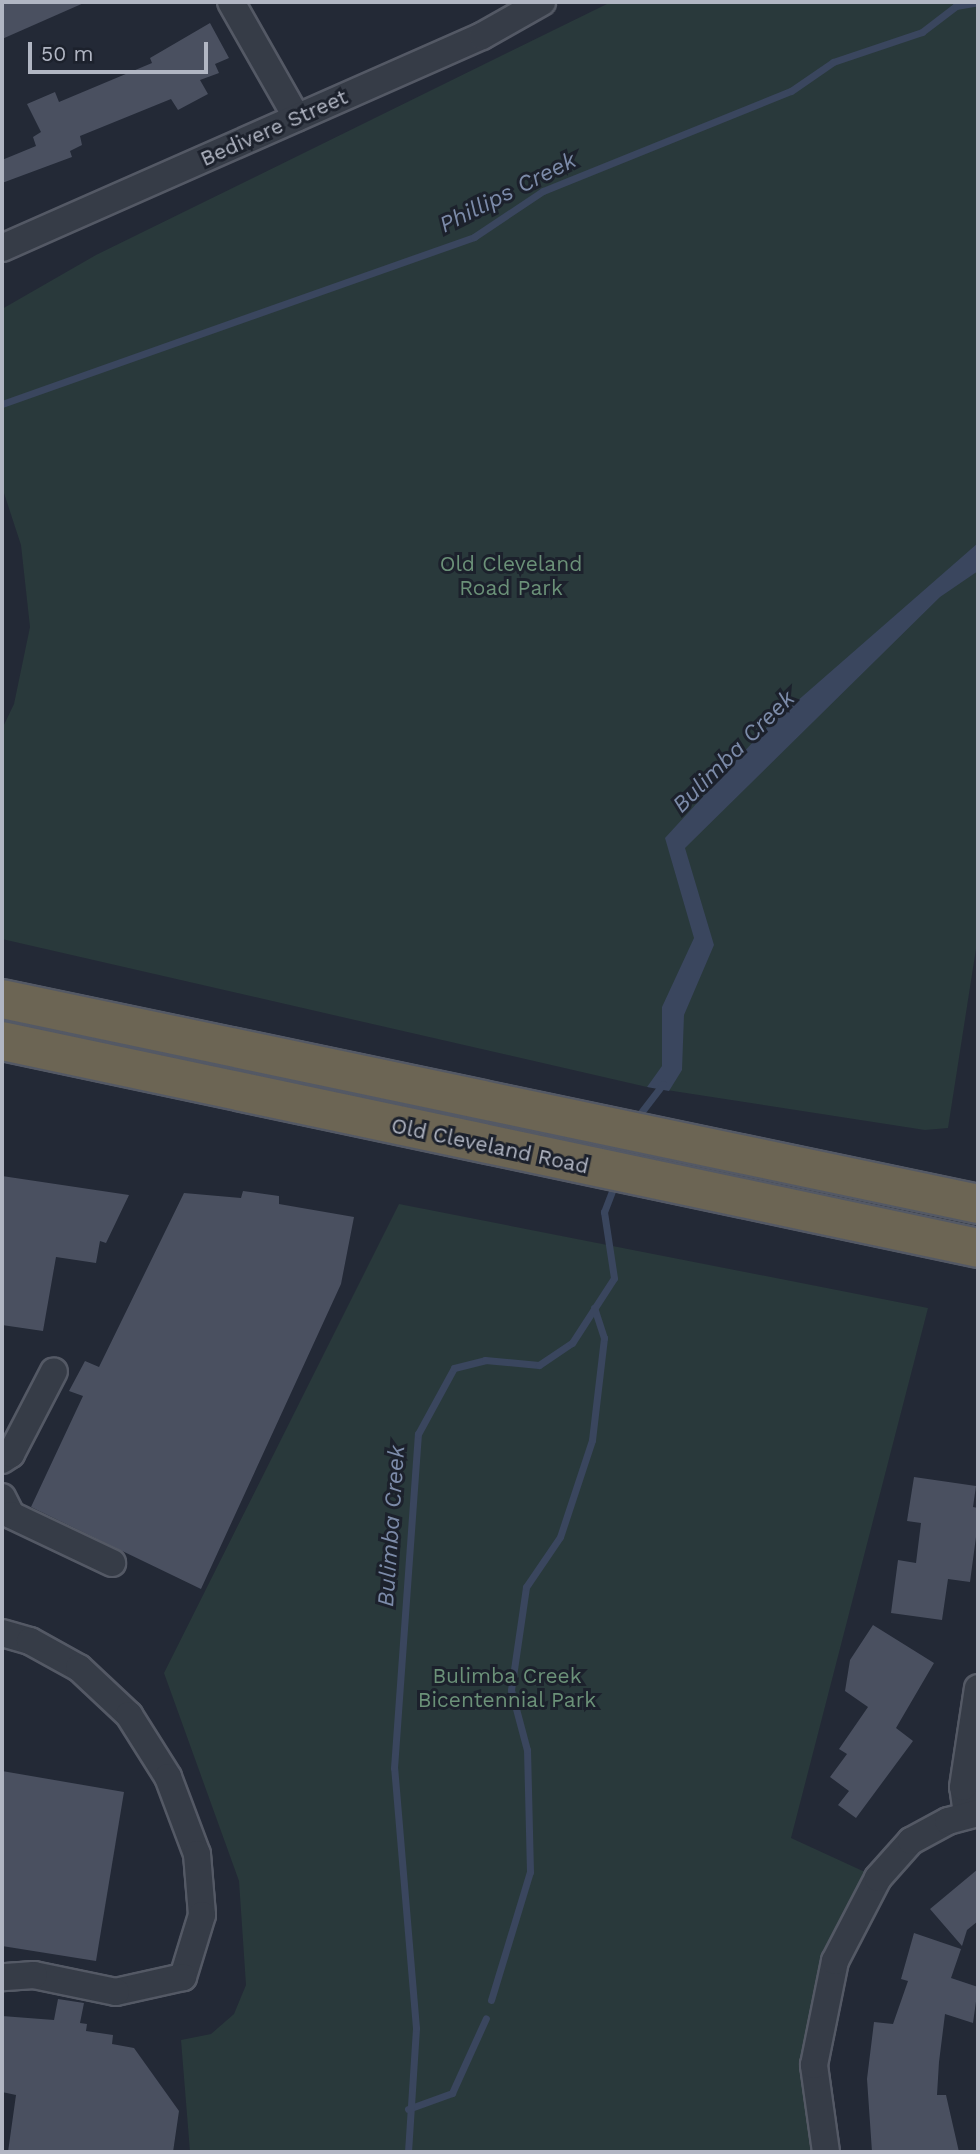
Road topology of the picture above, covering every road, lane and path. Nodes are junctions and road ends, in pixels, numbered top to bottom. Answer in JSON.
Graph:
{"nodes":[{"id":1,"x":231,"y":2,"type":"edge"},
{"id":2,"x":542,"y":2,"type":"edge"},
{"id":3,"x":297,"y":118,"type":"junction"},
{"id":4,"x":2,"y":248,"type":"edge"},
{"id":5,"x":2,"y":979,"type":"edge"},
{"id":6,"x":2,"y":999,"type":"edge"},
{"id":7,"x":78,"y":1016,"type":"junction"},
{"id":8,"x":2,"y":1041,"type":"edge"},
{"id":9,"x":43,"y":1051,"type":"junction"},
{"id":10,"x":2,"y":1057,"type":"edge"},
{"id":11,"x":978,"y":1205,"type":"edge"},
{"id":12,"x":978,"y":1248,"type":"edge"},
{"id":13,"x":54,"y":1371,"type":"dead end"},
{"id":14,"x":2,"y":1460,"type":"edge"},
{"id":15,"x":2,"y":1497,"type":"edge"},
{"id":16,"x":112,"y":1563,"type":"dead end"},
{"id":17,"x":2,"y":1633,"type":"edge"},
{"id":18,"x":978,"y":1688,"type":"edge"},
{"id":19,"x":973,"y":1814,"type":"edge"},
{"id":20,"x":2,"y":1977,"type":"edge"},
{"id":21,"x":826,"y":2152,"type":"edge"}],
"edges":[{"from":1,"to":3,"type":"street"},
{"from":2,"to":3,"type":"street","name":"Bedivere Street"},
{"from":3,"to":4,"type":"street","name":"Bedivere Street"},
{"from":5,"to":7,"type":"highway"},
{"from":6,"to":7,"type":"highway","name":"Old Cleveland Road"},
{"from":7,"to":11,"type":"highway","name":"Old Cleveland Road"},
{"from":8,"to":9,"type":"highway","name":"Old Cleveland Road"},
{"from":9,"to":10,"type":"street"},
{"from":9,"to":12,"type":"highway","name":"Old Cleveland Road"},
{"from":13,"to":14,"type":"street"},
{"from":15,"to":16,"type":"street"},
{"from":17,"to":20,"type":"street"},
{"from":18,"to":19,"type":"street"},
{"from":19,"to":21,"type":"street"}]}
